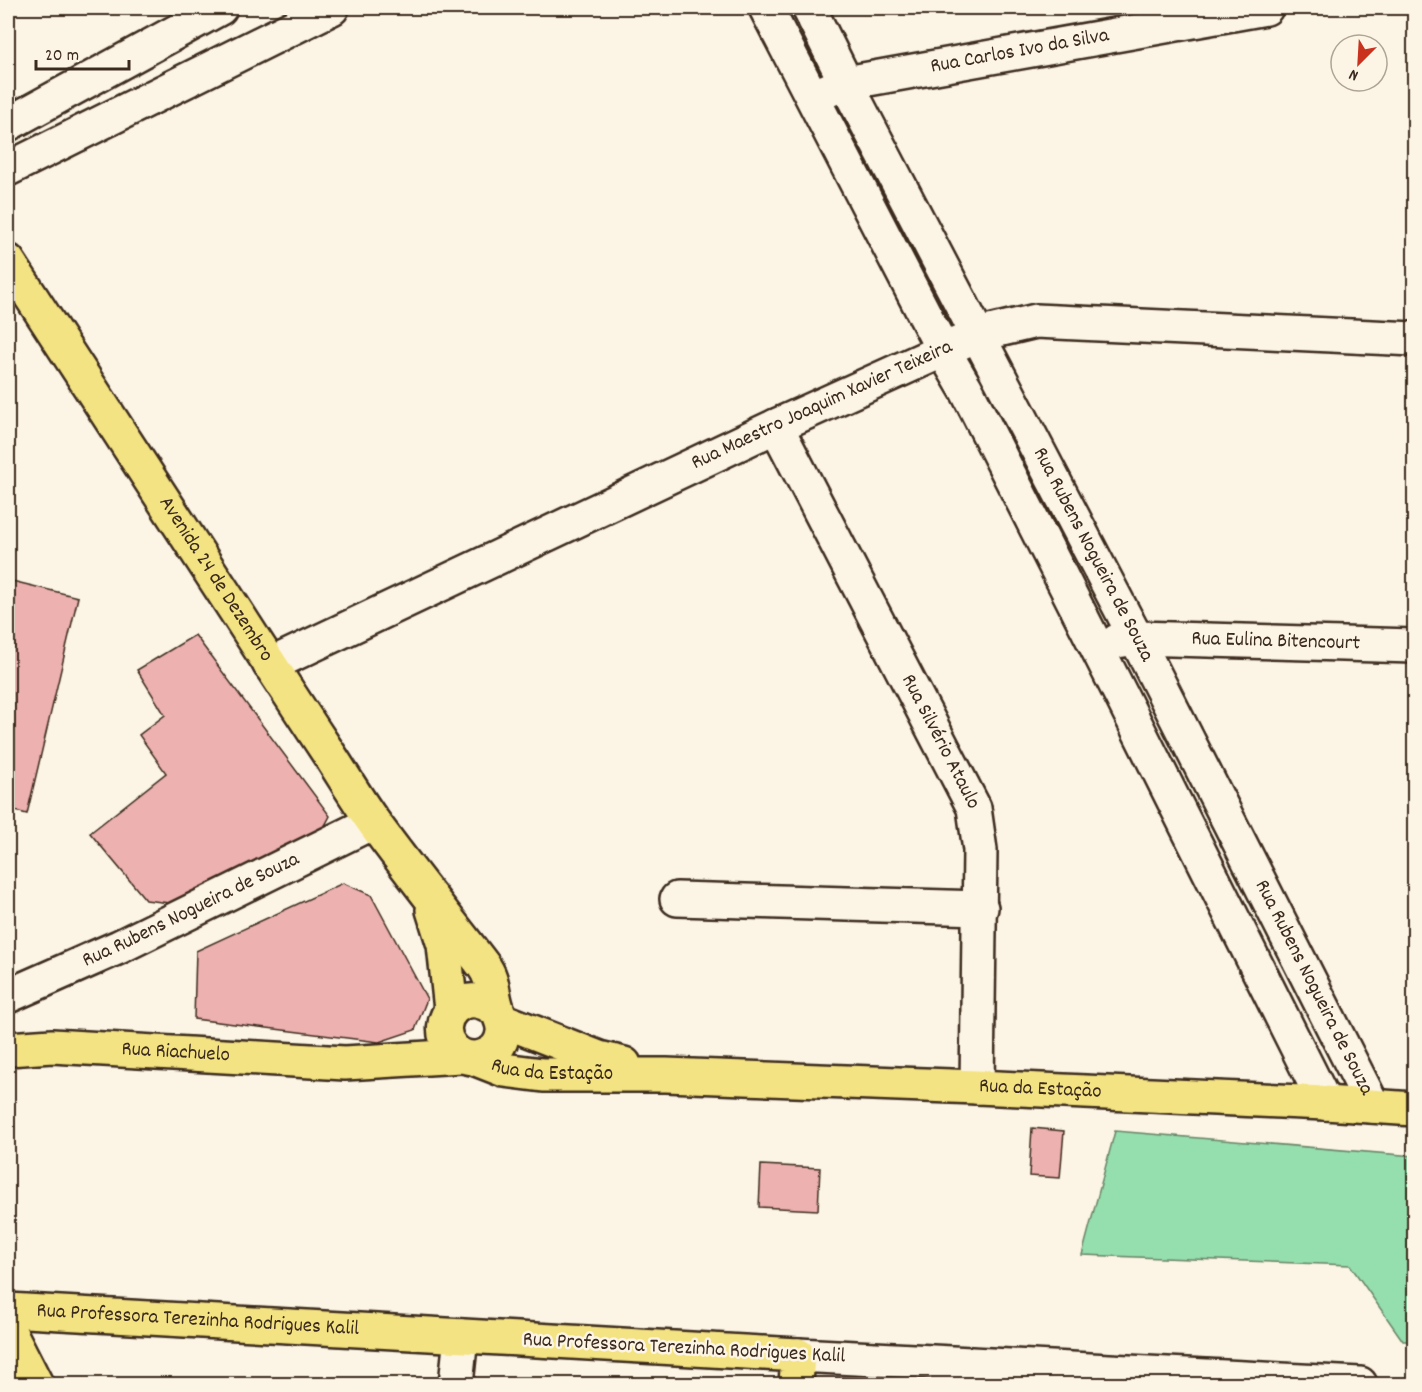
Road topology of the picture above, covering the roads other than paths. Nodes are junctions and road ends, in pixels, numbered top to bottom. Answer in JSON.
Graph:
{"nodes":[{"id":1,"x":220,"y":8,"type":"edge"},
{"id":2,"x":332,"y":8,"type":"edge"},
{"id":3,"x":766,"y":8,"type":"edge"},
{"id":4,"x":809,"y":8,"type":"edge"},
{"id":5,"x":1266,"y":8,"type":"edge"},
{"id":6,"x":164,"y":38,"type":"junction"},
{"id":7,"x":191,"y":77,"type":"junction"},
{"id":8,"x":846,"y":83,"type":"junction"},
{"id":9,"x":812,"y":97,"type":"junction"},
{"id":10,"x":8,"y":124,"type":"edge"},
{"id":11,"x":8,"y":169,"type":"edge"},
{"id":12,"x":8,"y":261,"type":"edge"},
{"id":13,"x":977,"y":335,"type":"junction"},
{"id":14,"x":1414,"y":339,"type":"edge"},
{"id":15,"x":944,"y":350,"type":"junction"},
{"id":16,"x":776,"y":426,"type":"junction"},
{"id":17,"x":1136,"y":638,"type":"junction"},
{"id":18,"x":1096,"y":645,"type":"junction"},
{"id":19,"x":1414,"y":646,"type":"edge"},
{"id":20,"x":270,"y":665,"type":"junction"},
{"id":21,"x":373,"y":822,"type":"junction"},
{"id":22,"x":428,"y":891,"type":"junction"},
{"id":23,"x":677,"y":899,"type":"dead end"},
{"id":24,"x":981,"y":908,"type":"junction"},
{"id":25,"x":8,"y":996,"type":"edge"},
{"id":26,"x":448,"y":1015,"type":"junction"},
{"id":27,"x":500,"y":1015,"type":"junction"},
{"id":28,"x":8,"y":1032,"type":"edge"},
{"id":29,"x":52,"y":1046,"type":"junction"},
{"id":30,"x":8,"y":1048,"type":"edge"},
{"id":31,"x":468,"y":1057,"type":"junction"},
{"id":32,"x":345,"y":1063,"type":"junction"},
{"id":33,"x":666,"y":1075,"type":"junction"},
{"id":34,"x":977,"y":1087,"type":"junction"},
{"id":35,"x":1325,"y":1103,"type":"junction"},
{"id":36,"x":1373,"y":1107,"type":"junction"},
{"id":37,"x":1414,"y":1109,"type":"edge"},
{"id":38,"x":8,"y":1310,"type":"edge"},
{"id":39,"x":8,"y":1329,"type":"edge"},
{"id":40,"x":461,"y":1336,"type":"junction"},
{"id":41,"x":797,"y":1370,"type":"edge"},
{"id":42,"x":36,"y":1384,"type":"edge"},
{"id":43,"x":456,"y":1384,"type":"edge"},
{"id":44,"x":1328,"y":1384,"type":"edge"},
{"id":45,"x":1360,"y":1384,"type":"edge"}],
"edges":[{"from":1,"to":6,"type":"street"},
{"from":2,"to":7,"type":"street"},
{"from":3,"to":9,"type":"street","name":"Rua Rubens Nogueira de Souza"},
{"from":4,"to":8,"type":"street","name":"Rua Rubens Nogueira de Souza"},
{"from":5,"to":8,"type":"street","name":"Rua Carlos Ivo da Silva"},
{"from":6,"to":7,"type":"street"},
{"from":6,"to":10,"type":"street"},
{"from":7,"to":11,"type":"street"},
{"from":8,"to":9,"type":"street","name":"Rua Carlos Ivo da Silva"},
{"from":8,"to":13,"type":"street","name":"Rua Rubens Nogueira de Souza"},
{"from":9,"to":15,"type":"street","name":"Rua Rubens Nogueira de Souza"},
{"from":12,"to":20,"type":"main road","name":"Avenida 24 de Dezembro"},
{"from":13,"to":14,"type":"street","name":"Rua Maestro Joaquim Xavier Teixeira"},
{"from":13,"to":15,"type":"street","name":"Rua Maestro Joaquim Xavier Teixeira"},
{"from":13,"to":17,"type":"street","name":"Rua Rubens Nogueira de Souza"},
{"from":15,"to":16,"type":"street","name":"Rua Maestro Joaquim Xavier Teixeira"},
{"from":15,"to":18,"type":"street","name":"Rua Rubens Nogueira de Souza"},
{"from":16,"to":20,"type":"street","name":"Rua Maestro Joaquim Xavier Teixeira"},
{"from":16,"to":24,"type":"street","name":"Rua Silvério Ataulo"},
{"from":17,"to":18,"type":"street","name":"Rua Eulina Bitencourt"},
{"from":17,"to":19,"type":"street","name":"Rua Eulina Bitencourt"},
{"from":17,"to":36,"type":"street","name":"Rua Rubens Nogueira de Souza"},
{"from":18,"to":35,"type":"street","name":"Rua Rubens Nogueira de Souza"},
{"from":20,"to":21,"type":"main road","name":"Avenida 24 de Dezembro"},
{"from":21,"to":22,"type":"main road","name":"Avenida 24 de Dezembro"},
{"from":21,"to":25,"type":"street","name":"Rua Rubens Nogueira de Souza"},
{"from":22,"to":26,"type":"main road","name":"Avenida 24 de Dezembro"},
{"from":22,"to":27,"type":"main road","name":"Avenida 24 de Dezembro"},
{"from":23,"to":24,"type":"street"},
{"from":24,"to":34,"type":"street","name":"Rua Silvério Ataulo"},
{"from":26,"to":27,"type":"main road"},
{"from":26,"to":31,"type":"main road"},
{"from":26,"to":32,"type":"main road","name":"Rua Riachuelo"},
{"from":27,"to":31,"type":"main road"},
{"from":27,"to":33,"type":"main road","name":"Rua da Estação"},
{"from":28,"to":29,"type":"main road"},
{"from":29,"to":30,"type":"main road","name":"Rua Riachuelo"},
{"from":29,"to":32,"type":"main road","name":"Rua Riachuelo"},
{"from":31,"to":32,"type":"main road","name":"Rua Riachuelo"},
{"from":31,"to":33,"type":"main road","name":"Rua da Estação"},
{"from":33,"to":34,"type":"main road","name":"Rua da Estação"},
{"from":34,"to":35,"type":"main road","name":"Rua da Estação"},
{"from":35,"to":36,"type":"main road","name":"Rua da Estação"},
{"from":36,"to":37,"type":"main road","name":"Rua da Estação"},
{"from":38,"to":40,"type":"main road","name":"Rua Professora Terezinha Rodrigues Kalil"},
{"from":39,"to":42,"type":"main road"},
{"from":40,"to":41,"type":"main road","name":"Rua Professora Terezinha Rodrigues Kalil"},
{"from":40,"to":43,"type":"street"},
{"from":41,"to":44,"type":"street","name":"Rua Professora Terezinha Rodrigues Kalil"},
{"from":44,"to":45,"type":"street","name":"Rua Professora Terezinha Rodrigues Kalil"}]}
